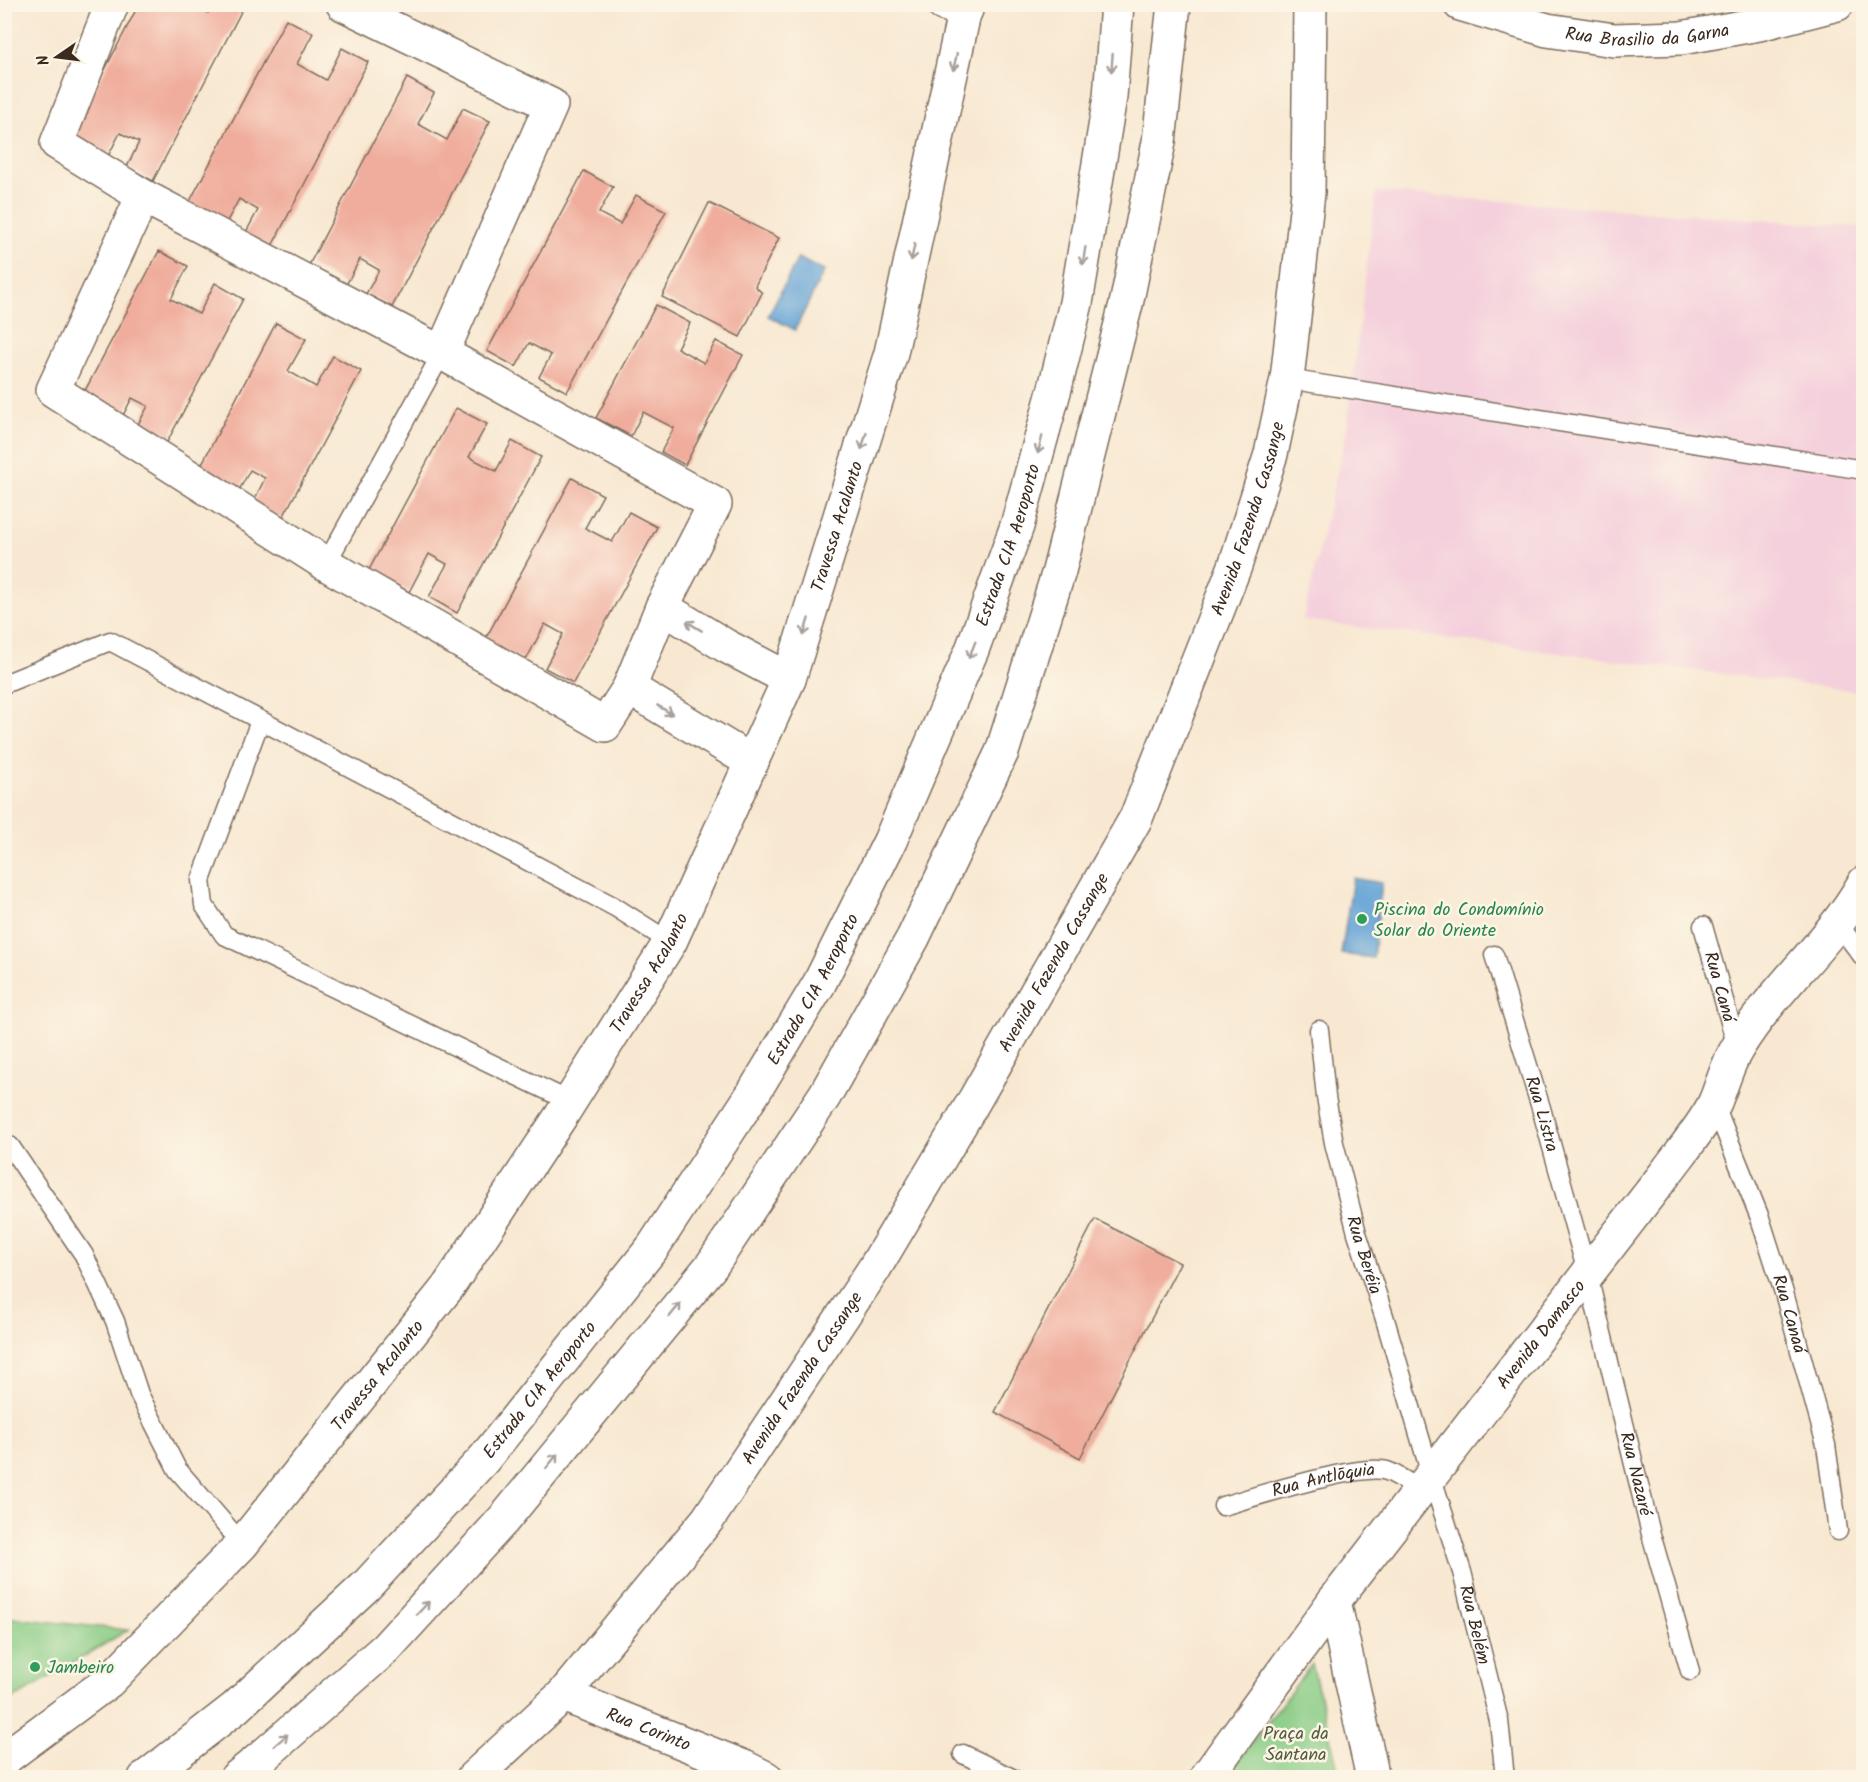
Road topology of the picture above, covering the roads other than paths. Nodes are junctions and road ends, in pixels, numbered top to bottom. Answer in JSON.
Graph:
{"nodes":[{"id":1,"x":112,"y":4,"type":"edge"},
{"id":2,"x":344,"y":4,"type":"edge"},
{"id":3,"x":1117,"y":4,"type":"edge"},
{"id":4,"x":1174,"y":4,"type":"edge"},
{"id":5,"x":1310,"y":4,"type":"edge"},
{"id":6,"x":1460,"y":4,"type":"edge"},
{"id":7,"x":1837,"y":4,"type":"edge"},
{"id":8,"x":958,"y":6,"type":"edge"},
{"id":9,"x":143,"y":196,"type":"junction"},
{"id":10,"x":442,"y":353,"type":"junction"},
{"id":11,"x":1287,"y":379,"type":"junction"},
{"id":12,"x":1863,"y":470,"type":"edge"},
{"id":13,"x":326,"y":564,"type":"junction"},
{"id":14,"x":662,"y":607,"type":"junction"},
{"id":15,"x":789,"y":680,"type":"junction"},
{"id":16,"x":4,"y":684,"type":"edge"},
{"id":17,"x":629,"y":688,"type":"junction"},
{"id":18,"x":260,"y":721,"type":"junction"},
{"id":19,"x":752,"y":762,"type":"junction"},
{"id":20,"x":1863,"y":883,"type":"edge"},
{"id":21,"x":1838,"y":924,"type":"junction"},
{"id":22,"x":1704,"y":926,"type":"dead end"},
{"id":23,"x":670,"y":942,"type":"junction"},
{"id":24,"x":1494,"y":956,"type":"dead end"},
{"id":25,"x":1863,"y":958,"type":"edge"},
{"id":26,"x":1320,"y":1030,"type":"dead end"},
{"id":27,"x":1737,"y":1047,"type":"junction"},
{"id":28,"x":569,"y":1101,"type":"junction"},
{"id":29,"x":1714,"y":1103,"type":"junction"},
{"id":30,"x":10,"y":1146,"type":"dead end"},
{"id":31,"x":1588,"y":1276,"type":"junction"},
{"id":32,"x":1425,"y":1482,"type":"junction"},
{"id":33,"x":1223,"y":1506,"type":"dead end"},
{"id":34,"x":1838,"y":1531,"type":"dead end"},
{"id":35,"x":242,"y":1544,"type":"junction"},
{"id":36,"x":1334,"y":1601,"type":"junction"},
{"id":37,"x":1690,"y":1671,"type":"dead end"},
{"id":38,"x":563,"y":1695,"type":"junction"},
{"id":39,"x":963,"y":1754,"type":"dead end"},
{"id":40,"x":4,"y":1759,"type":"edge"},
{"id":41,"x":145,"y":1778,"type":"edge"},
{"id":42,"x":236,"y":1778,"type":"edge"},
{"id":43,"x":473,"y":1778,"type":"edge"},
{"id":44,"x":766,"y":1778,"type":"edge"},
{"id":45,"x":1012,"y":1778,"type":"edge"},
{"id":46,"x":1206,"y":1778,"type":"edge"},
{"id":47,"x":1373,"y":1778,"type":"edge"},
{"id":48,"x":1505,"y":1778,"type":"edge"}],
"edges":[{"from":1,"to":9,"type":"main road"},
{"from":2,"to":10,"type":"main road"},
{"from":3,"to":41,"type":"main road","name":"Estrada CIA Aeroporto","one_way":true},
{"from":42,"to":4,"type":"main road","one_way":true},
{"from":5,"to":11,"type":"main road","name":"Avenida Fazenda Cassange"},
{"from":6,"to":7,"type":"main road","name":"Rua Brasilio da Garna"},
{"from":8,"to":15,"type":"main road","name":"Travessa Acalanto","one_way":true},
{"from":9,"to":10,"type":"main road"},
{"from":9,"to":13,"type":"main road"},
{"from":10,"to":13,"type":"lane"},
{"from":10,"to":14,"type":"main road"},
{"from":11,"to":12,"type":"lane"},
{"from":11,"to":38,"type":"main road","name":"Avenida Fazenda Cassange"},
{"from":13,"to":17,"type":"main road"},
{"from":15,"to":14,"type":"main road","one_way":true},
{"from":14,"to":17,"type":"main road"},
{"from":15,"to":19,"type":"main road","name":"Travessa Acalanto"},
{"from":16,"to":18,"type":"lane"},
{"from":17,"to":19,"type":"main road","one_way":true},
{"from":18,"to":23,"type":"lane"},
{"from":18,"to":28,"type":"lane"},
{"from":19,"to":23,"type":"main road","name":"Travessa Acalanto"},
{"from":20,"to":21,"type":"main road","name":"Avenida Damasco"},
{"from":21,"to":25,"type":"lane"},
{"from":21,"to":27,"type":"main road","name":"Avenida Damasco"},
{"from":22,"to":27,"type":"lane","name":"Rua Caná"},
{"from":23,"to":28,"type":"main road","name":"Travessa Acalanto"},
{"from":24,"to":31,"type":"lane","name":"Rua Listra"},
{"from":26,"to":32,"type":"lane","name":"Rua Beréia"},
{"from":27,"to":29,"type":"main road","name":"Avenida Damasco"},
{"from":28,"to":35,"type":"main road","name":"Travessa Acalanto"},
{"from":29,"to":31,"type":"main road","name":"Avenida Damasco"},
{"from":29,"to":34,"type":"lane","name":"Rua Canaá"},
{"from":30,"to":35,"type":"lane"},
{"from":31,"to":32,"type":"main road","name":"Avenida Damasco"},
{"from":31,"to":37,"type":"lane","name":"Rua Nazaré"},
{"from":32,"to":33,"type":"lane","name":"Rua Antlōquia"},
{"from":32,"to":36,"type":"main road","name":"Avenida Damasco"},
{"from":32,"to":48,"type":"lane","name":"Rua Belém"},
{"from":35,"to":40,"type":"main road","name":"Travessa Acalanto"},
{"from":36,"to":46,"type":"main road","name":"Avenida Damasco"},
{"from":36,"to":47,"type":"main road"},
{"from":38,"to":43,"type":"main road","name":"Avenida Fazenda Cassange"},
{"from":38,"to":44,"type":"main road","name":"Rua Corinto"},
{"from":39,"to":45,"type":"lane"}]}
